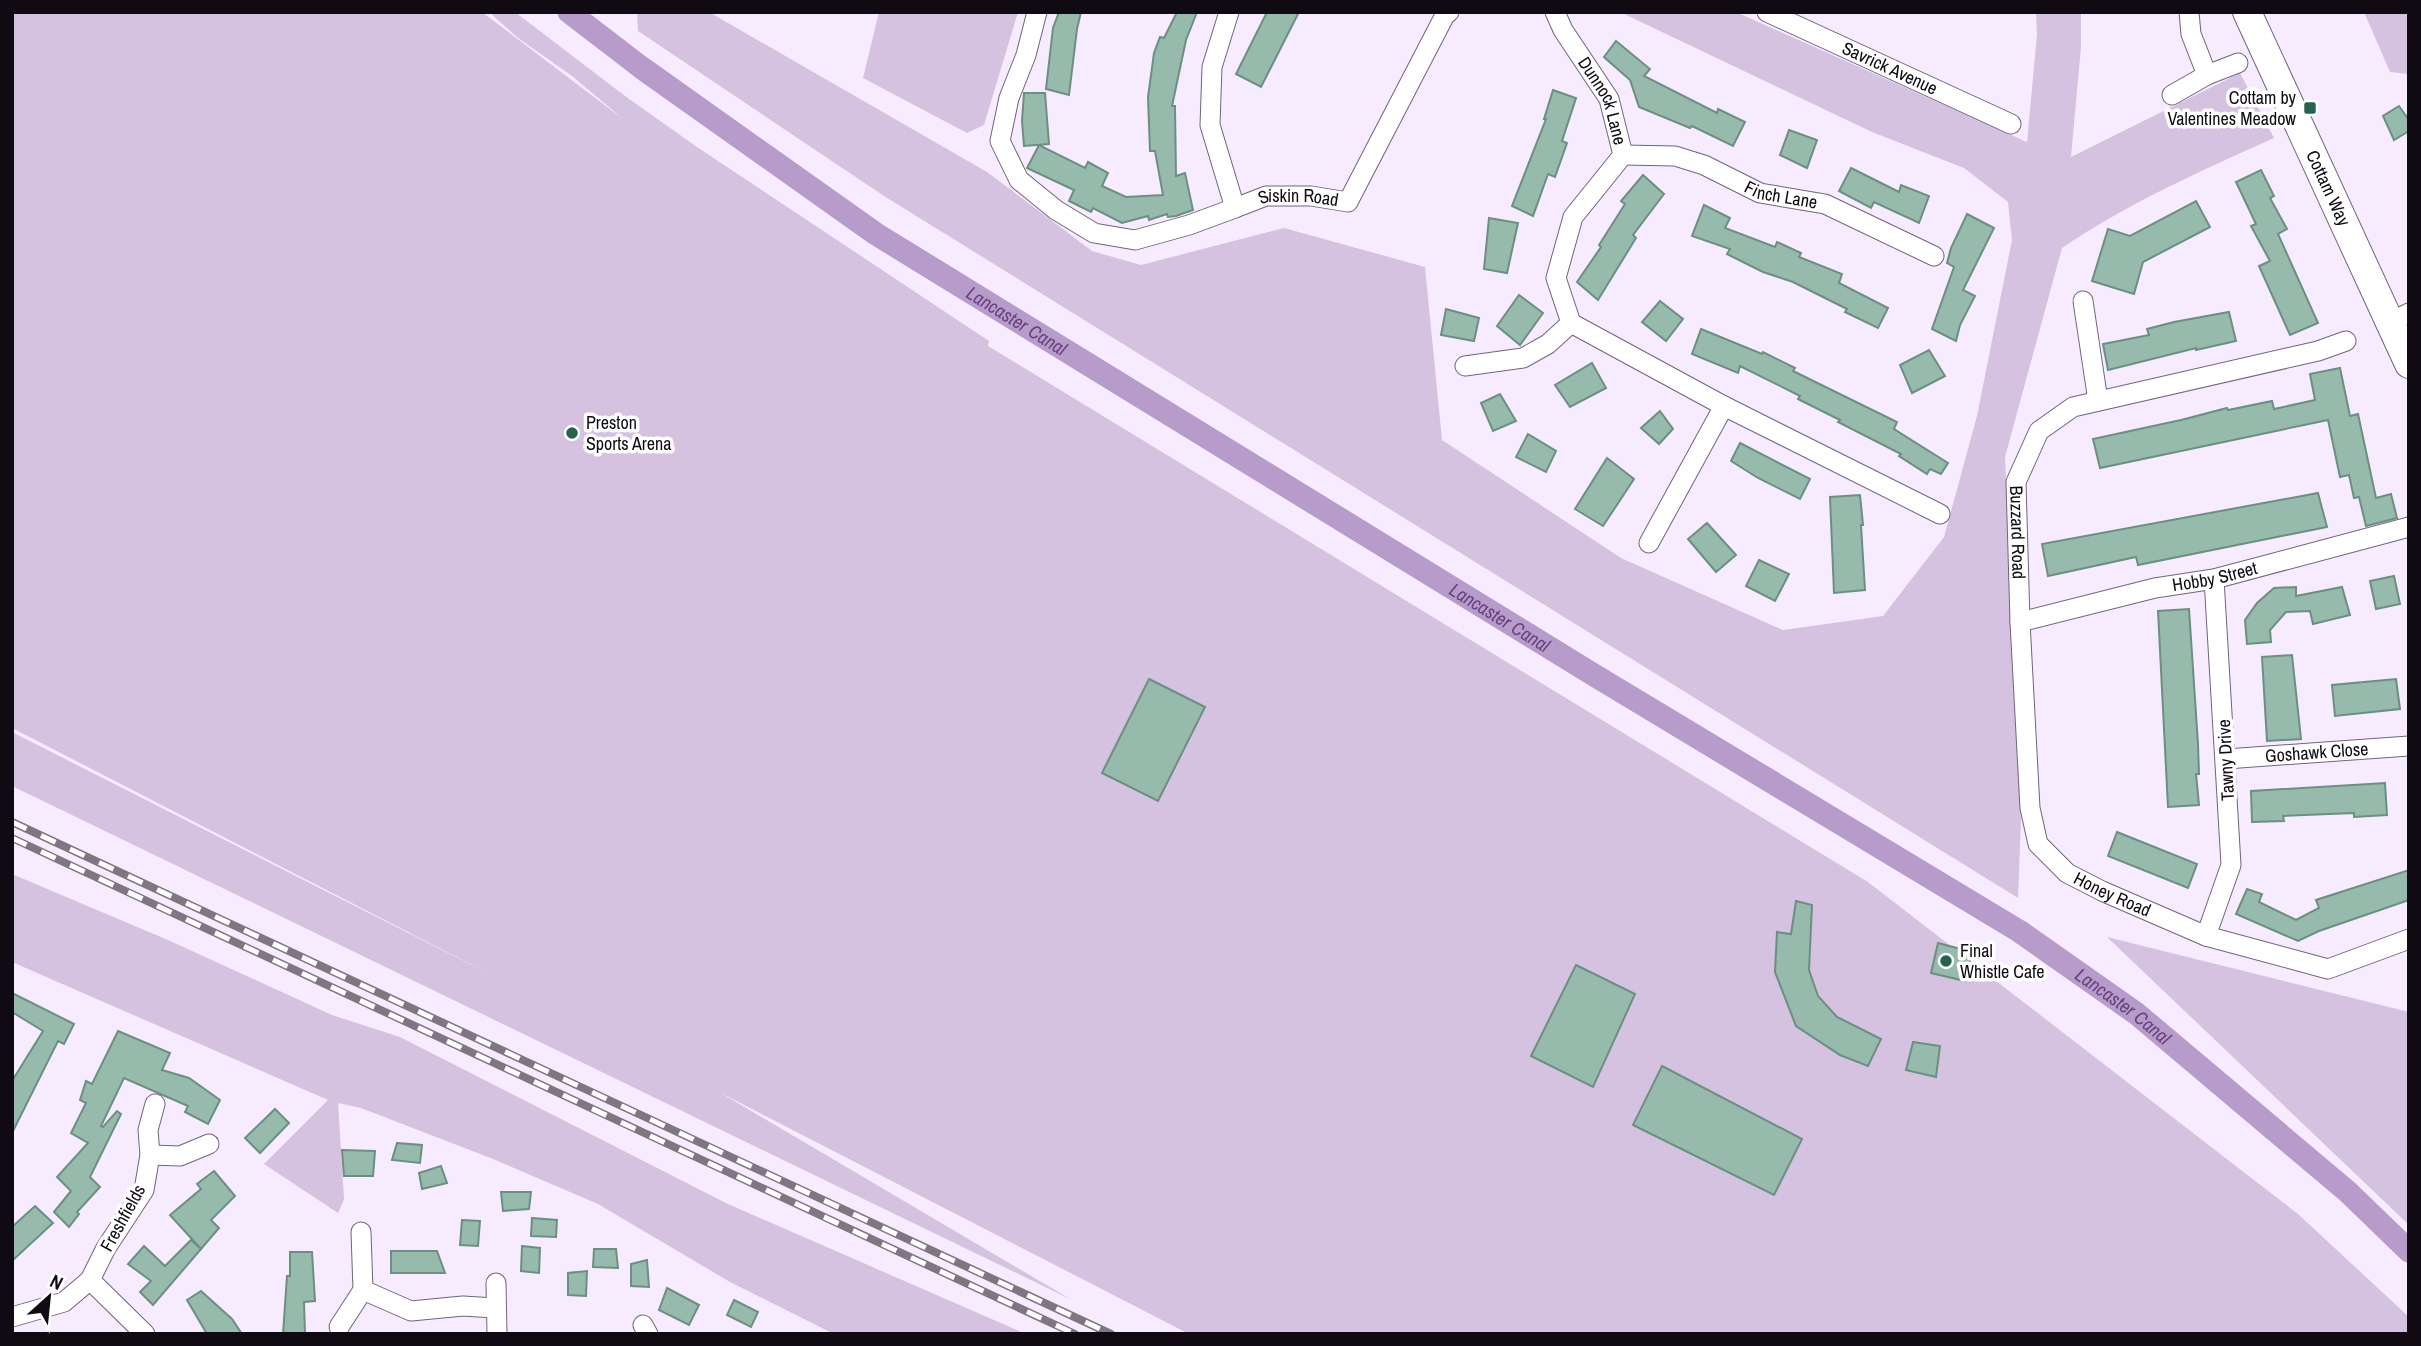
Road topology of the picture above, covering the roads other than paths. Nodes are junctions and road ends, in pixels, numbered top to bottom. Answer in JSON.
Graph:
{"nodes":[{"id":1,"x":1037,"y":12,"type":"edge"},
{"id":2,"x":1230,"y":12,"type":"edge"},
{"id":3,"x":1450,"y":12,"type":"edge"},
{"id":4,"x":1767,"y":12,"type":"edge"},
{"id":5,"x":2189,"y":12,"type":"edge"},
{"id":6,"x":2247,"y":12,"type":"edge"},
{"id":7,"x":1800,"y":19,"type":"edge"},
{"id":8,"x":1559,"y":21,"type":"edge"},
{"id":9,"x":2238,"y":63,"type":"dead end"},
{"id":10,"x":2207,"y":75,"type":"junction"},
{"id":11,"x":2172,"y":95,"type":"dead end"},
{"id":12,"x":2011,"y":124,"type":"dead end"},
{"id":13,"x":1623,"y":155,"type":"junction"},
{"id":14,"x":1236,"y":208,"type":"junction"},
{"id":15,"x":1934,"y":256,"type":"dead end"},
{"id":16,"x":2083,"y":300,"type":"dead end"},
{"id":17,"x":2399,"y":318,"type":"edge"},
{"id":18,"x":1572,"y":323,"type":"junction"},
{"id":19,"x":2346,"y":341,"type":"dead end"},
{"id":20,"x":2409,"y":364,"type":"edge"},
{"id":21,"x":1465,"y":366,"type":"dead end"},
{"id":22,"x":2098,"y":401,"type":"junction"},
{"id":23,"x":1724,"y":406,"type":"junction"},
{"id":24,"x":1940,"y":514,"type":"dead end"},
{"id":25,"x":2409,"y":527,"type":"edge"},
{"id":26,"x":1649,"y":543,"type":"dead end"},
{"id":27,"x":2214,"y":579,"type":"junction"},
{"id":28,"x":2020,"y":622,"type":"junction"},
{"id":29,"x":2409,"y":746,"type":"edge"},
{"id":30,"x":2226,"y":760,"type":"junction"},
{"id":31,"x":2206,"y":936,"type":"junction"},
{"id":32,"x":2409,"y":939,"type":"edge"},
{"id":33,"x":155,"y":1104,"type":"dead end"},
{"id":34,"x":209,"y":1144,"type":"dead end"},
{"id":35,"x":150,"y":1155,"type":"junction"},
{"id":36,"x":361,"y":1232,"type":"dead end"},
{"id":37,"x":90,"y":1279,"type":"junction"},
{"id":38,"x":496,"y":1283,"type":"dead end"},
{"id":39,"x":363,"y":1290,"type":"junction"},
{"id":40,"x":495,"y":1308,"type":"junction"},
{"id":41,"x":12,"y":1317,"type":"edge"},
{"id":42,"x":339,"y":1328,"type":"dead end"},
{"id":43,"x":134,"y":1330,"type":"edge"},
{"id":44,"x":497,"y":1334,"type":"edge"}],
"edges":[{"from":1,"to":14,"type":"street"},
{"from":2,"to":14,"type":"street","name":"Siskin Road"},
{"from":3,"to":14,"type":"street","name":"Siskin Road"},
{"from":4,"to":7,"type":"street","name":"Savrick Avenue"},
{"from":5,"to":10,"type":"street"},
{"from":6,"to":17,"type":"main road","name":"Cottam Way"},
{"from":7,"to":12,"type":"street","name":"Savrick Avenue"},
{"from":8,"to":13,"type":"street","name":"Dunnock Lane"},
{"from":9,"to":10,"type":"street"},
{"from":10,"to":11,"type":"street"},
{"from":13,"to":15,"type":"street","name":"Finch Lane"},
{"from":13,"to":18,"type":"street","name":"Dunnock Lane"},
{"from":16,"to":22,"type":"street"},
{"from":17,"to":20,"type":"main road","name":"Cottam Way"},
{"from":18,"to":21,"type":"street"},
{"from":18,"to":23,"type":"street"},
{"from":19,"to":22,"type":"street","name":"Buzzard Road"},
{"from":22,"to":28,"type":"street","name":"Buzzard Road"},
{"from":23,"to":24,"type":"street"},
{"from":23,"to":26,"type":"street"},
{"from":25,"to":27,"type":"street","name":"Hobby Street"},
{"from":27,"to":28,"type":"street","name":"Hobby Street"},
{"from":27,"to":30,"type":"street","name":"Tawny Drive"},
{"from":28,"to":31,"type":"street","name":"Honey Road"},
{"from":29,"to":30,"type":"street","name":"Goshawk Close"},
{"from":30,"to":31,"type":"street","name":"Tawny Drive"},
{"from":31,"to":32,"type":"street","name":"Honey Road"},
{"from":33,"to":35,"type":"street","name":"Freshfields"},
{"from":34,"to":35,"type":"street"},
{"from":35,"to":37,"type":"street","name":"Freshfields"},
{"from":36,"to":39,"type":"street"},
{"from":37,"to":41,"type":"street","name":"Freshfields"},
{"from":37,"to":43,"type":"street"},
{"from":38,"to":40,"type":"street"},
{"from":39,"to":40,"type":"street"},
{"from":39,"to":42,"type":"street"},
{"from":40,"to":44,"type":"street"}]}
